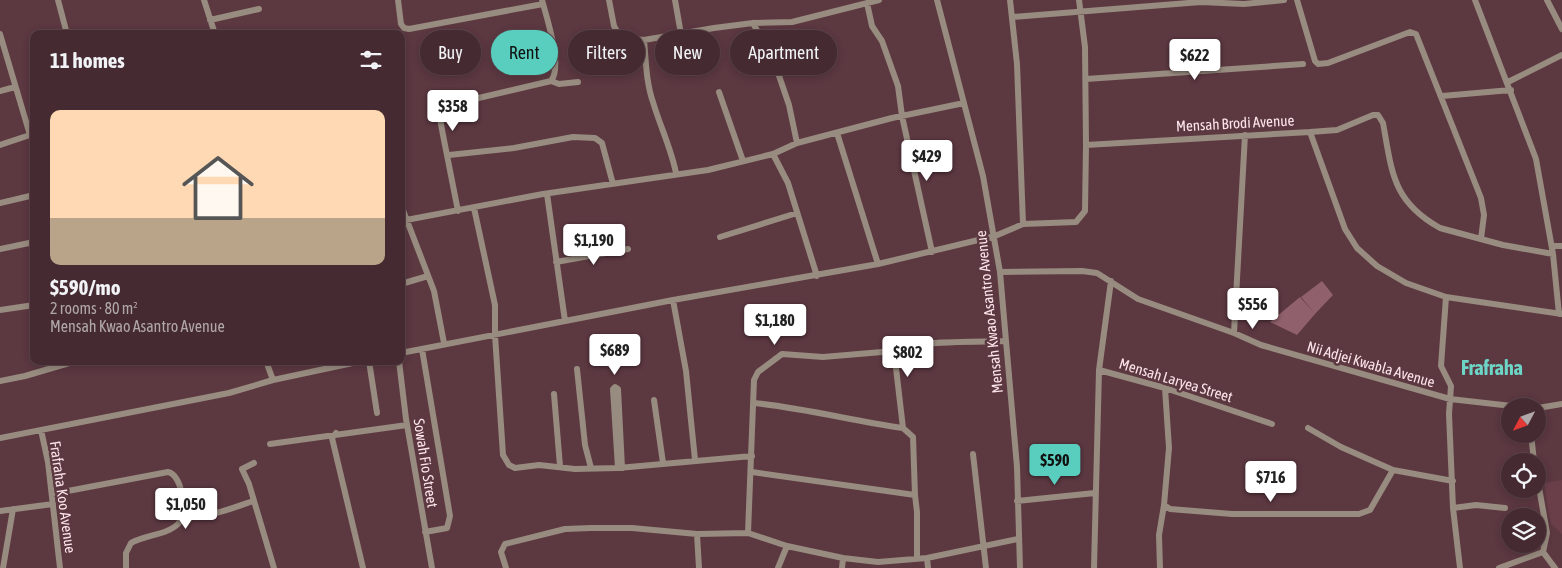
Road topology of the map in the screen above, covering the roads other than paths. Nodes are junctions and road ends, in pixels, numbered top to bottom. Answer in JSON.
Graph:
{"nodes":[{"id":1,"x":58,"y":0,"type":"edge"},
{"id":2,"x":204,"y":0,"type":"edge"},
{"id":3,"x":398,"y":0,"type":"edge"},
{"id":4,"x":609,"y":0,"type":"edge"},
{"id":5,"x":675,"y":0,"type":"edge"},
{"id":6,"x":879,"y":0,"type":"edge"},
{"id":7,"x":937,"y":0,"type":"edge"},
{"id":8,"x":1010,"y":0,"type":"edge"},
{"id":9,"x":1079,"y":0,"type":"edge"},
{"id":10,"x":1284,"y":0,"type":"edge"},
{"id":11,"x":1297,"y":0,"type":"edge"},
{"id":12,"x":1475,"y":0,"type":"edge"},
{"id":13,"x":1547,"y":0,"type":"edge"},
{"id":14,"x":543,"y":2,"type":"edge"},
{"id":15,"x":1244,"y":2,"type":"edge"},
{"id":16,"x":867,"y":3,"type":"junction"},
{"id":17,"x":1146,"y":4,"type":"edge"},
{"id":18,"x":259,"y":9,"type":"dead end"},
{"id":19,"x":1081,"y":13,"type":"junction"},
{"id":20,"x":1012,"y":17,"type":"junction"},
{"id":21,"x":210,"y":20,"type":"junction"},
{"id":22,"x":753,"y":23,"type":"junction"},
{"id":23,"x":1562,"y":29,"type":"edge"},
{"id":24,"x":66,"y":30,"type":"edge"},
{"id":25,"x":214,"y":30,"type":"edge"},
{"id":26,"x":549,"y":30,"type":"edge"},
{"id":27,"x":616,"y":30,"type":"edge"},
{"id":28,"x":680,"y":30,"type":"edge"},
{"id":29,"x":707,"y":30,"type":"edge"},
{"id":30,"x":1,"y":37,"type":"edge"},
{"id":31,"x":645,"y":50,"type":"edge"},
{"id":32,"x":1562,"y":55,"type":"edge"},
{"id":33,"x":1303,"y":64,"type":"dead end"},
{"id":34,"x":554,"y":75,"type":"edge"},
{"id":35,"x":1086,"y":79,"type":"junction"},
{"id":36,"x":551,"y":82,"type":"junction"},
{"id":37,"x":578,"y":82,"type":"dead end"},
{"id":38,"x":1508,"y":82,"type":"junction"},
{"id":39,"x":15,"y":88,"type":"junction"},
{"id":40,"x":1511,"y":90,"type":"junction"},
{"id":41,"x":0,"y":91,"type":"edge"},
{"id":42,"x":720,"y":92,"type":"dead end"},
{"id":43,"x":1442,"y":96,"type":"junction"},
{"id":44,"x":964,"y":103,"type":"junction"},
{"id":45,"x":902,"y":116,"type":"junction"},
{"id":46,"x":30,"y":129,"type":"edge"},
{"id":47,"x":1310,"y":132,"type":"junction"},
{"id":48,"x":837,"y":133,"type":"junction"},
{"id":49,"x":1245,"y":135,"type":"junction"},
{"id":50,"x":30,"y":136,"type":"edge"},
{"id":51,"x":797,"y":144,"type":"junction"},
{"id":52,"x":1086,"y":144,"type":"junction"},
{"id":53,"x":0,"y":146,"type":"edge"},
{"id":54,"x":773,"y":154,"type":"junction"},
{"id":55,"x":448,"y":155,"type":"junction"},
{"id":56,"x":743,"y":161,"type":"junction"},
{"id":57,"x":676,"y":173,"type":"junction"},
{"id":58,"x":613,"y":184,"type":"junction"},
{"id":59,"x":547,"y":194,"type":"junction"},
{"id":60,"x":30,"y":197,"type":"edge"},
{"id":61,"x":0,"y":203,"type":"edge"},
{"id":62,"x":474,"y":208,"type":"junction"},
{"id":63,"x":458,"y":211,"type":"junction"},
{"id":64,"x":797,"y":214,"type":"junction"},
{"id":65,"x":405,"y":221,"type":"edge"},
{"id":66,"x":405,"y":223,"type":"edge"},
{"id":67,"x":1023,"y":224,"type":"junction"},
{"id":68,"x":995,"y":236,"type":"junction"},
{"id":69,"x":720,"y":237,"type":"dead end"},
{"id":70,"x":1481,"y":238,"type":"junction"},
{"id":71,"x":30,"y":243,"type":"edge"},
{"id":72,"x":1552,"y":246,"type":"junction"},
{"id":73,"x":1562,"y":246,"type":"edge"},
{"id":74,"x":0,"y":249,"type":"edge"},
{"id":75,"x":628,"y":249,"type":"dead end"},
{"id":76,"x":932,"y":252,"type":"junction"},
{"id":77,"x":1553,"y":254,"type":"junction"},
{"id":78,"x":556,"y":262,"type":"junction"},
{"id":79,"x":878,"y":264,"type":"junction"},
{"id":80,"x":1000,"y":272,"type":"junction"},
{"id":81,"x":428,"y":276,"type":"junction"},
{"id":82,"x":817,"y":276,"type":"junction"},
{"id":83,"x":1111,"y":281,"type":"junction"},
{"id":84,"x":405,"y":283,"type":"edge"},
{"id":85,"x":1446,"y":297,"type":"junction"},
{"id":86,"x":673,"y":300,"type":"junction"},
{"id":87,"x":30,"y":306,"type":"edge"},
{"id":88,"x":0,"y":310,"type":"edge"},
{"id":89,"x":1561,"y":314,"type":"edge"},
{"id":90,"x":565,"y":321,"type":"junction"},
{"id":91,"x":1234,"y":333,"type":"junction"},
{"id":92,"x":495,"y":335,"type":"junction"},
{"id":93,"x":1005,"y":341,"type":"junction"},
{"id":94,"x":444,"y":343,"type":"junction"},
{"id":95,"x":422,"y":348,"type":"junction"},
{"id":96,"x":894,"y":351,"type":"junction"},
{"id":97,"x":405,"y":352,"type":"edge"},
{"id":98,"x":62,"y":365,"type":"edge"},
{"id":99,"x":267,"y":365,"type":"edge"},
{"id":100,"x":343,"y":365,"type":"edge"},
{"id":101,"x":370,"y":365,"type":"edge"},
{"id":102,"x":400,"y":365,"type":"edge"},
{"id":103,"x":577,"y":369,"type":"dead end"},
{"id":104,"x":1099,"y":370,"type":"junction"},
{"id":105,"x":273,"y":380,"type":"junction"},
{"id":106,"x":0,"y":381,"type":"edge"},
{"id":107,"x":1165,"y":388,"type":"junction"},
{"id":108,"x":554,"y":394,"type":"dead end"},
{"id":109,"x":1450,"y":399,"type":"junction"},
{"id":110,"x":654,"y":400,"type":"dead end"},
{"id":111,"x":754,"y":403,"type":"junction"},
{"id":112,"x":1562,"y":404,"type":"edge"},
{"id":113,"x":1501,"y":405,"type":"edge"},
{"id":114,"x":1546,"y":407,"type":"edge"},
{"id":115,"x":377,"y":414,"type":"dead end"},
{"id":116,"x":618,"y":418,"type":"dead end"},
{"id":117,"x":1272,"y":424,"type":"dead end"},
{"id":118,"x":407,"y":425,"type":"junction"},
{"id":119,"x":903,"y":428,"type":"junction"},
{"id":120,"x":1308,"y":428,"type":"dead end"},
{"id":121,"x":41,"y":430,"type":"junction"},
{"id":122,"x":336,"y":433,"type":"junction"},
{"id":123,"x":0,"y":438,"type":"edge"},
{"id":124,"x":270,"y":444,"type":"dead end"},
{"id":125,"x":973,"y":454,"type":"dead end"},
{"id":126,"x":752,"y":456,"type":"junction"},
{"id":127,"x":696,"y":460,"type":"junction"},
{"id":128,"x":254,"y":463,"type":"dead end"},
{"id":129,"x":663,"y":463,"type":"junction"},
{"id":130,"x":560,"y":466,"type":"junction"},
{"id":131,"x":591,"y":468,"type":"junction"},
{"id":132,"x":620,"y":468,"type":"junction"},
{"id":133,"x":1393,"y":470,"type":"junction"},
{"id":134,"x":752,"y":472,"type":"junction"},
{"id":135,"x":1453,"y":481,"type":"junction"},
{"id":136,"x":1095,"y":493,"type":"junction"},
{"id":137,"x":52,"y":494,"type":"junction"},
{"id":138,"x":915,"y":495,"type":"junction"},
{"id":139,"x":253,"y":501,"type":"junction"},
{"id":140,"x":1017,"y":501,"type":"junction"},
{"id":141,"x":52,"y":504,"type":"junction"},
{"id":142,"x":1164,"y":505,"type":"junction"},
{"id":143,"x":1453,"y":508,"type":"junction"},
{"id":144,"x":1504,"y":508,"type":"dead end"},
{"id":145,"x":14,"y":509,"type":"junction"},
{"id":146,"x":0,"y":511,"type":"edge"},
{"id":147,"x":182,"y":515,"type":"junction"},
{"id":148,"x":425,"y":532,"type":"junction"},
{"id":149,"x":748,"y":533,"type":"junction"},
{"id":150,"x":697,"y":534,"type":"junction"},
{"id":151,"x":1018,"y":539,"type":"junction"},
{"id":152,"x":984,"y":545,"type":"junction"},
{"id":153,"x":787,"y":546,"type":"junction"},
{"id":154,"x":1540,"y":553,"type":"edge"},
{"id":155,"x":1544,"y":553,"type":"edge"},
{"id":156,"x":843,"y":558,"type":"junction"},
{"id":157,"x":917,"y":558,"type":"junction"},
{"id":158,"x":927,"y":558,"type":"junction"},
{"id":159,"x":3,"y":568,"type":"edge"},
{"id":160,"x":60,"y":568,"type":"edge"},
{"id":161,"x":126,"y":568,"type":"edge"},
{"id":162,"x":274,"y":568,"type":"edge"},
{"id":163,"x":363,"y":568,"type":"edge"},
{"id":164,"x":432,"y":568,"type":"edge"},
{"id":165,"x":506,"y":568,"type":"edge"},
{"id":166,"x":699,"y":568,"type":"edge"},
{"id":167,"x":778,"y":568,"type":"edge"},
{"id":168,"x":842,"y":568,"type":"edge"},
{"id":169,"x":928,"y":568,"type":"edge"},
{"id":170,"x":986,"y":568,"type":"edge"},
{"id":171,"x":1020,"y":568,"type":"edge"},
{"id":172,"x":1094,"y":568,"type":"edge"},
{"id":173,"x":1160,"y":568,"type":"edge"},
{"id":174,"x":1460,"y":568,"type":"edge"},
{"id":175,"x":1499,"y":568,"type":"edge"},
{"id":176,"x":1555,"y":568,"type":"edge"}],
"edges":[{"from":1,"to":24,"type":"street"},
{"from":2,"to":21,"type":"street"},
{"from":3,"to":14,"type":"street"},
{"from":4,"to":27,"type":"street"},
{"from":5,"to":28,"type":"street"},
{"from":6,"to":16,"type":"street"},
{"from":7,"to":44,"type":"street","name":"Mensah Kwao Asantro Avenue"},
{"from":8,"to":20,"type":"street"},
{"from":9,"to":19,"type":"street"},
{"from":10,"to":15,"type":"street"},
{"from":11,"to":43,"type":"street"},
{"from":12,"to":38,"type":"street"},
{"from":13,"to":23,"type":"street"},
{"from":14,"to":26,"type":"street"},
{"from":15,"to":17,"type":"street"},
{"from":16,"to":22,"type":"street"},
{"from":16,"to":45,"type":"street"},
{"from":17,"to":19,"type":"street"},
{"from":18,"to":21,"type":"street"},
{"from":19,"to":20,"type":"street"},
{"from":19,"to":35,"type":"street"},
{"from":20,"to":67,"type":"street"},
{"from":21,"to":25,"type":"street"},
{"from":22,"to":29,"type":"street"},
{"from":22,"to":51,"type":"street"},
{"from":30,"to":39,"type":"street"},
{"from":31,"to":57,"type":"street"},
{"from":32,"to":38,"type":"street"},
{"from":33,"to":35,"type":"street"},
{"from":34,"to":36,"type":"street"},
{"from":35,"to":52,"type":"street"},
{"from":36,"to":37,"type":"street"},
{"from":36,"to":55,"type":"street"},
{"from":38,"to":40,"type":"street"},
{"from":39,"to":41,"type":"street"},
{"from":39,"to":46,"type":"street"},
{"from":40,"to":43,"type":"street"},
{"from":40,"to":72,"type":"street"},
{"from":42,"to":56,"type":"street"},
{"from":43,"to":70,"type":"street"},
{"from":44,"to":45,"type":"street"},
{"from":44,"to":68,"type":"street","name":"Mensah Kwao Asantro Avenue"},
{"from":45,"to":48,"type":"street"},
{"from":45,"to":76,"type":"street"},
{"from":47,"to":49,"type":"street","name":"Mensah Brodi Avenue"},
{"from":47,"to":70,"type":"street"},
{"from":47,"to":85,"type":"street","name":"Mensah Brodi Avenue"},
{"from":48,"to":51,"type":"street"},
{"from":48,"to":79,"type":"street"},
{"from":49,"to":52,"type":"street","name":"Mensah Brodi Avenue"},
{"from":49,"to":91,"type":"street"},
{"from":50,"to":53,"type":"street"},
{"from":51,"to":54,"type":"street"},
{"from":52,"to":67,"type":"street"},
{"from":54,"to":56,"type":"street"},
{"from":54,"to":64,"type":"street"},
{"from":55,"to":58,"type":"street"},
{"from":55,"to":63,"type":"street"},
{"from":56,"to":57,"type":"street"},
{"from":57,"to":58,"type":"street"},
{"from":58,"to":59,"type":"street"},
{"from":59,"to":62,"type":"street"},
{"from":59,"to":78,"type":"street"},
{"from":60,"to":61,"type":"street"},
{"from":62,"to":63,"type":"street"},
{"from":62,"to":92,"type":"street"},
{"from":63,"to":65,"type":"street"},
{"from":64,"to":69,"type":"street"},
{"from":64,"to":82,"type":"street"},
{"from":66,"to":81,"type":"street"},
{"from":67,"to":68,"type":"street"},
{"from":68,"to":76,"type":"street"},
{"from":68,"to":80,"type":"street","name":"Mensah Kwao Asantro Avenue"},
{"from":70,"to":77,"type":"street"},
{"from":71,"to":74,"type":"street"},
{"from":72,"to":73,"type":"street"},
{"from":72,"to":77,"type":"street"},
{"from":75,"to":78,"type":"street"},
{"from":76,"to":79,"type":"street"},
{"from":77,"to":89,"type":"street"},
{"from":78,"to":90,"type":"street"},
{"from":79,"to":82,"type":"street"},
{"from":80,"to":83,"type":"street","name":"Nii Adjei Kwabla Avenue"},
{"from":80,"to":93,"type":"street","name":"Mensah Kwao Asantro Avenue"},
{"from":81,"to":84,"type":"street"},
{"from":81,"to":94,"type":"street"},
{"from":82,"to":86,"type":"street"},
{"from":83,"to":91,"type":"street","name":"Nii Adjei Kwabla Avenue"},
{"from":83,"to":104,"type":"street","name":"Mensah Laryea Street"},
{"from":85,"to":89,"type":"street","name":"Mensah Brodi Avenue"},
{"from":85,"to":109,"type":"street"},
{"from":86,"to":90,"type":"street"},
{"from":86,"to":127,"type":"street"},
{"from":87,"to":88,"type":"street"},
{"from":90,"to":92,"type":"street"},
{"from":91,"to":109,"type":"street","name":"Nii Adjei Kwabla Avenue"},
{"from":92,"to":94,"type":"street"},
{"from":92,"to":130,"type":"street"},
{"from":93,"to":96,"type":"street"},
{"from":93,"to":140,"type":"street","name":"Mensah Kwao Asantro Avenue"},
{"from":94,"to":95,"type":"street"},
{"from":95,"to":97,"type":"street"},
{"from":95,"to":148,"type":"street"},
{"from":96,"to":111,"type":"street"},
{"from":96,"to":119,"type":"street"},
{"from":98,"to":106,"type":"street"},
{"from":99,"to":105,"type":"street"},
{"from":100,"to":105,"type":"street"},
{"from":101,"to":115,"type":"street"},
{"from":102,"to":118,"type":"street","name":"Sowah Fio Street"},
{"from":103,"to":131,"type":"street"},
{"from":104,"to":107,"type":"street","name":"Mensah Laryea Street"},
{"from":104,"to":136,"type":"street"},
{"from":105,"to":121,"type":"street"},
{"from":107,"to":117,"type":"street","name":"Mensah Laryea Street"},
{"from":107,"to":142,"type":"street"},
{"from":108,"to":130,"type":"street"},
{"from":109,"to":113,"type":"street","name":"Nii Adjei Kwabla Avenue"},
{"from":109,"to":135,"type":"street"},
{"from":110,"to":129,"type":"street"},
{"from":111,"to":119,"type":"street"},
{"from":111,"to":126,"type":"street"},
{"from":112,"to":114,"type":"street"},
{"from":116,"to":132,"type":"street"},
{"from":118,"to":122,"type":"street"},
{"from":118,"to":148,"type":"street","name":"Sowah Fio Street"},
{"from":119,"to":138,"type":"street"},
{"from":120,"to":133,"type":"street"},
{"from":121,"to":123,"type":"street"},
{"from":121,"to":137,"type":"street","name":"Frafraha Koo Avenue"},
{"from":122,"to":124,"type":"street"},
{"from":122,"to":163,"type":"street"},
{"from":125,"to":152,"type":"street"},
{"from":126,"to":127,"type":"street"},
{"from":126,"to":134,"type":"street"},
{"from":127,"to":129,"type":"street"},
{"from":128,"to":139,"type":"street"},
{"from":129,"to":132,"type":"street"},
{"from":130,"to":131,"type":"street"},
{"from":131,"to":132,"type":"street"},
{"from":133,"to":135,"type":"street"},
{"from":133,"to":142,"type":"street"},
{"from":134,"to":138,"type":"street"},
{"from":134,"to":149,"type":"street"},
{"from":135,"to":143,"type":"street"},
{"from":136,"to":140,"type":"street"},
{"from":136,"to":172,"type":"street"},
{"from":137,"to":141,"type":"street","name":"Frafraha Koo Avenue"},
{"from":137,"to":147,"type":"street"},
{"from":138,"to":157,"type":"street"},
{"from":139,"to":147,"type":"street"},
{"from":139,"to":162,"type":"street"},
{"from":140,"to":151,"type":"street","name":"Mensah Kwao Asantro Avenue"},
{"from":141,"to":145,"type":"street"},
{"from":141,"to":160,"type":"street","name":"Frafraha Koo Avenue"},
{"from":142,"to":173,"type":"street"},
{"from":143,"to":144,"type":"street"},
{"from":143,"to":174,"type":"street"},
{"from":145,"to":146,"type":"street"},
{"from":145,"to":159,"type":"street"},
{"from":147,"to":161,"type":"street"},
{"from":148,"to":164,"type":"street","name":"Sowah Fio Street"},
{"from":149,"to":150,"type":"street"},
{"from":149,"to":153,"type":"street"},
{"from":150,"to":165,"type":"street"},
{"from":150,"to":166,"type":"street"},
{"from":151,"to":152,"type":"street"},
{"from":151,"to":171,"type":"street","name":"Mensah Kwao Asantro Avenue"},
{"from":152,"to":158,"type":"street"},
{"from":152,"to":170,"type":"street"},
{"from":153,"to":156,"type":"street"},
{"from":153,"to":167,"type":"street"},
{"from":154,"to":175,"type":"street"},
{"from":155,"to":176,"type":"street"},
{"from":156,"to":157,"type":"street"},
{"from":156,"to":168,"type":"street"},
{"from":157,"to":158,"type":"street"},
{"from":158,"to":169,"type":"street"}]}
